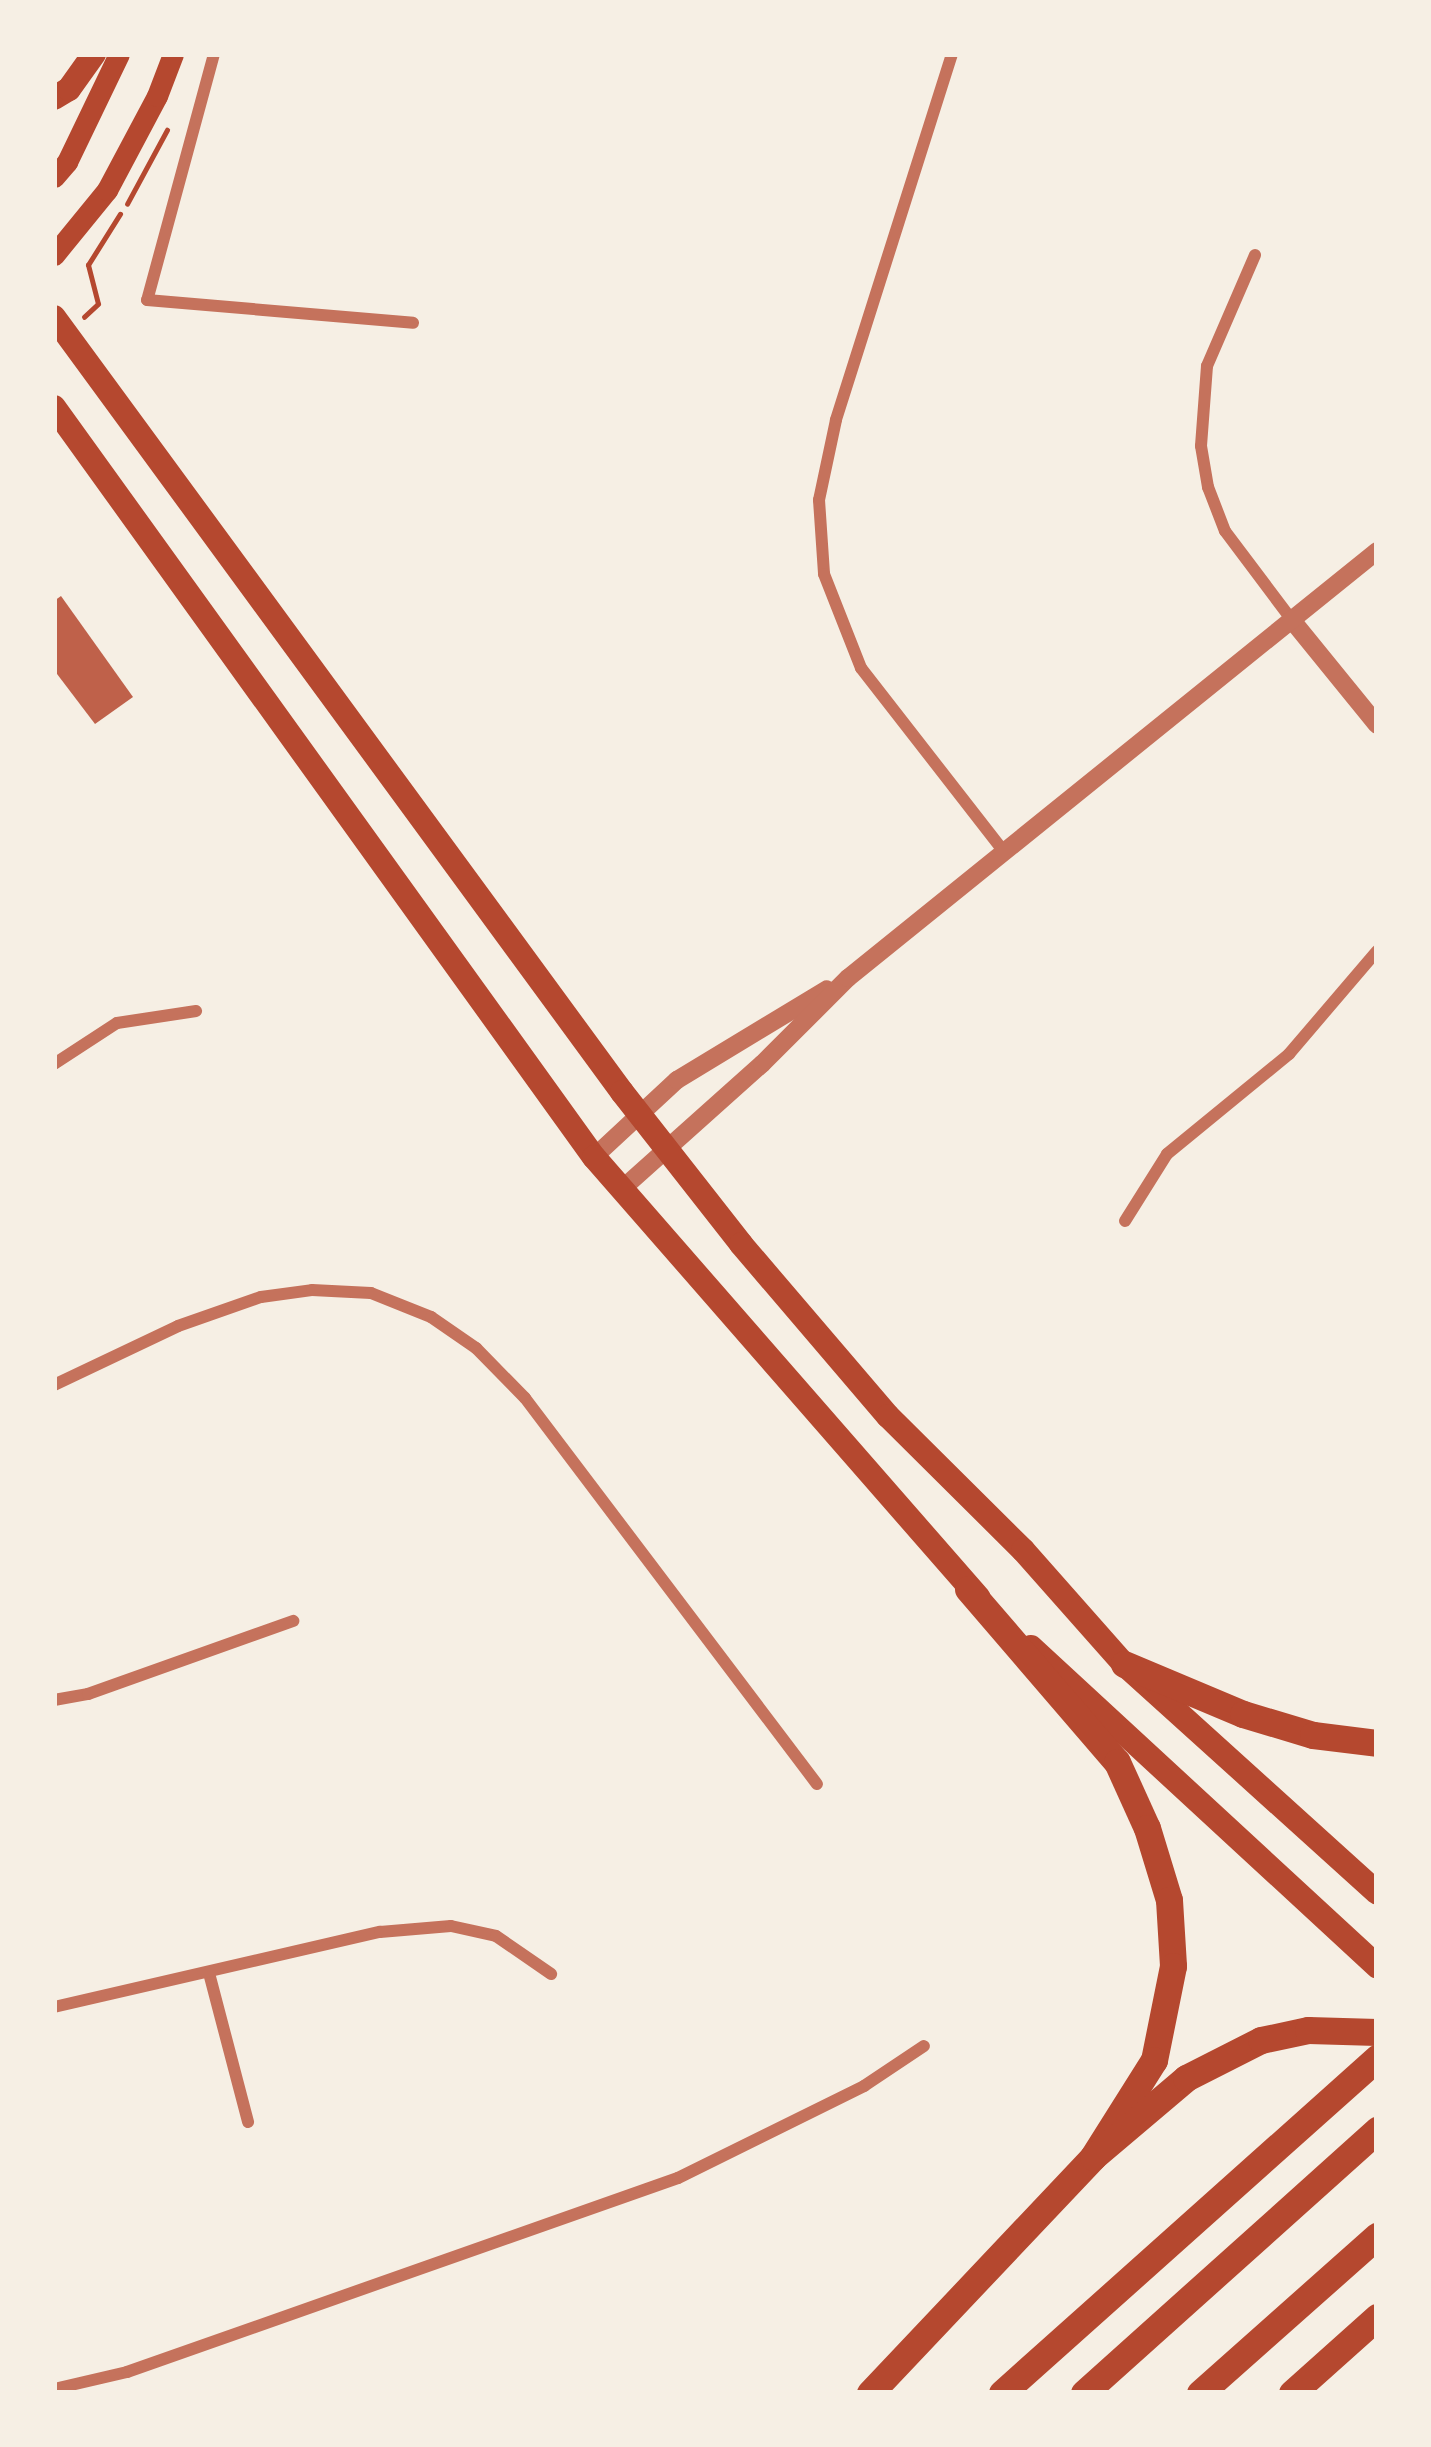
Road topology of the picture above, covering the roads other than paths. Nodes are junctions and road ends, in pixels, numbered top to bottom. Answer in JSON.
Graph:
{"nodes":[{"id":1,"x":94,"y":54,"type":"edge"},
{"id":2,"x":119,"y":54,"type":"edge"},
{"id":3,"x":173,"y":54,"type":"edge"},
{"id":4,"x":214,"y":54,"type":"edge"},
{"id":5,"x":952,"y":54,"type":"edge"},
{"id":6,"x":54,"y":98,"type":"edge"},
{"id":7,"x":54,"y":177,"type":"edge"},
{"id":8,"x":1256,"y":255,"type":"dead end"},
{"id":9,"x":54,"y":256,"type":"edge"},
{"id":10,"x":413,"y":323,"type":"dead end"},
{"id":11,"x":60,"y":325,"type":"edge"},
{"id":12,"x":54,"y":407,"type":"edge"},
{"id":13,"x":1377,"y":551,"type":"edge"},
{"id":14,"x":1291,"y":620,"type":"junction"},
{"id":15,"x":1377,"y":725,"type":"edge"},
{"id":16,"x":1002,"y":849,"type":"junction"},
{"id":17,"x":1377,"y":951,"type":"edge"},
{"id":18,"x":848,"y":978,"type":"junction"},
{"id":19,"x":196,"y":1011,"type":"dead end"},
{"id":20,"x":54,"y":1064,"type":"edge"},
{"id":21,"x":638,"y":1114,"type":"junction"},
{"id":22,"x":668,"y":1148,"type":"junction"},
{"id":23,"x":593,"y":1157,"type":"junction"},
{"id":24,"x":622,"y":1189,"type":"junction"},
{"id":25,"x":1125,"y":1221,"type":"dead end"},
{"id":26,"x":54,"y":1385,"type":"edge"},
{"id":27,"x":968,"y":1588,"type":"junction"},
{"id":28,"x":293,"y":1621,"type":"dead end"},
{"id":29,"x":1124,"y":1664,"type":"junction"},
{"id":30,"x":54,"y":1700,"type":"edge"},
{"id":31,"x":1377,"y":1743,"type":"edge"},
{"id":32,"x":817,"y":1784,"type":"dead end"},
{"id":33,"x":1377,"y":1893,"type":"edge"},
{"id":34,"x":1377,"y":1966,"type":"edge"},
{"id":35,"x":209,"y":1973,"type":"junction"},
{"id":36,"x":551,"y":1974,"type":"dead end"},
{"id":37,"x":54,"y":2007,"type":"edge"},
{"id":38,"x":1377,"y":2032,"type":"edge"},
{"id":39,"x":924,"y":2046,"type":"dead end"},
{"id":40,"x":1377,"y":2058,"type":"edge"},
{"id":41,"x":248,"y":2122,"type":"dead end"},
{"id":42,"x":1377,"y":2130,"type":"edge"},
{"id":43,"x":1093,"y":2157,"type":"junction"},
{"id":44,"x":1377,"y":2236,"type":"edge"},
{"id":45,"x":1377,"y":2318,"type":"edge"},
{"id":46,"x":54,"y":2390,"type":"edge"},
{"id":47,"x":870,"y":2393,"type":"edge"},
{"id":48,"x":1002,"y":2393,"type":"edge"},
{"id":49,"x":1084,"y":2393,"type":"edge"},
{"id":50,"x":1200,"y":2393,"type":"edge"},
{"id":51,"x":1292,"y":2393,"type":"edge"}],
"edges":[{"from":1,"to":6,"type":"main road"},
{"from":2,"to":7,"type":"main road"},
{"from":3,"to":9,"type":"main road"},
{"from":4,"to":10,"type":"street"},
{"from":5,"to":16,"type":"street"},
{"from":8,"to":14,"type":"street"},
{"from":11,"to":21,"type":"main road"},
{"from":12,"to":23,"type":"main road"},
{"from":13,"to":14,"type":"street"},
{"from":14,"to":15,"type":"street"},
{"from":14,"to":16,"type":"street"},
{"from":16,"to":18,"type":"street"},
{"from":17,"to":25,"type":"street"},
{"from":18,"to":21,"type":"street"},
{"from":18,"to":22,"type":"street"},
{"from":19,"to":20,"type":"street"},
{"from":21,"to":22,"type":"main road"},
{"from":21,"to":23,"type":"street"},
{"from":22,"to":24,"type":"street"},
{"from":22,"to":29,"type":"main road"},
{"from":23,"to":24,"type":"main road"},
{"from":24,"to":27,"type":"main road"},
{"from":26,"to":32,"type":"street"},
{"from":27,"to":34,"type":"main road"},
{"from":27,"to":43,"type":"highway"},
{"from":28,"to":30,"type":"street"},
{"from":29,"to":31,"type":"highway"},
{"from":29,"to":33,"type":"main road"},
{"from":35,"to":36,"type":"street"},
{"from":35,"to":37,"type":"street"},
{"from":35,"to":41,"type":"street"},
{"from":38,"to":43,"type":"highway"},
{"from":39,"to":46,"type":"street"},
{"from":40,"to":48,"type":"highway"},
{"from":42,"to":49,"type":"highway"},
{"from":43,"to":47,"type":"highway"},
{"from":44,"to":50,"type":"highway"},
{"from":45,"to":51,"type":"highway"}]}
